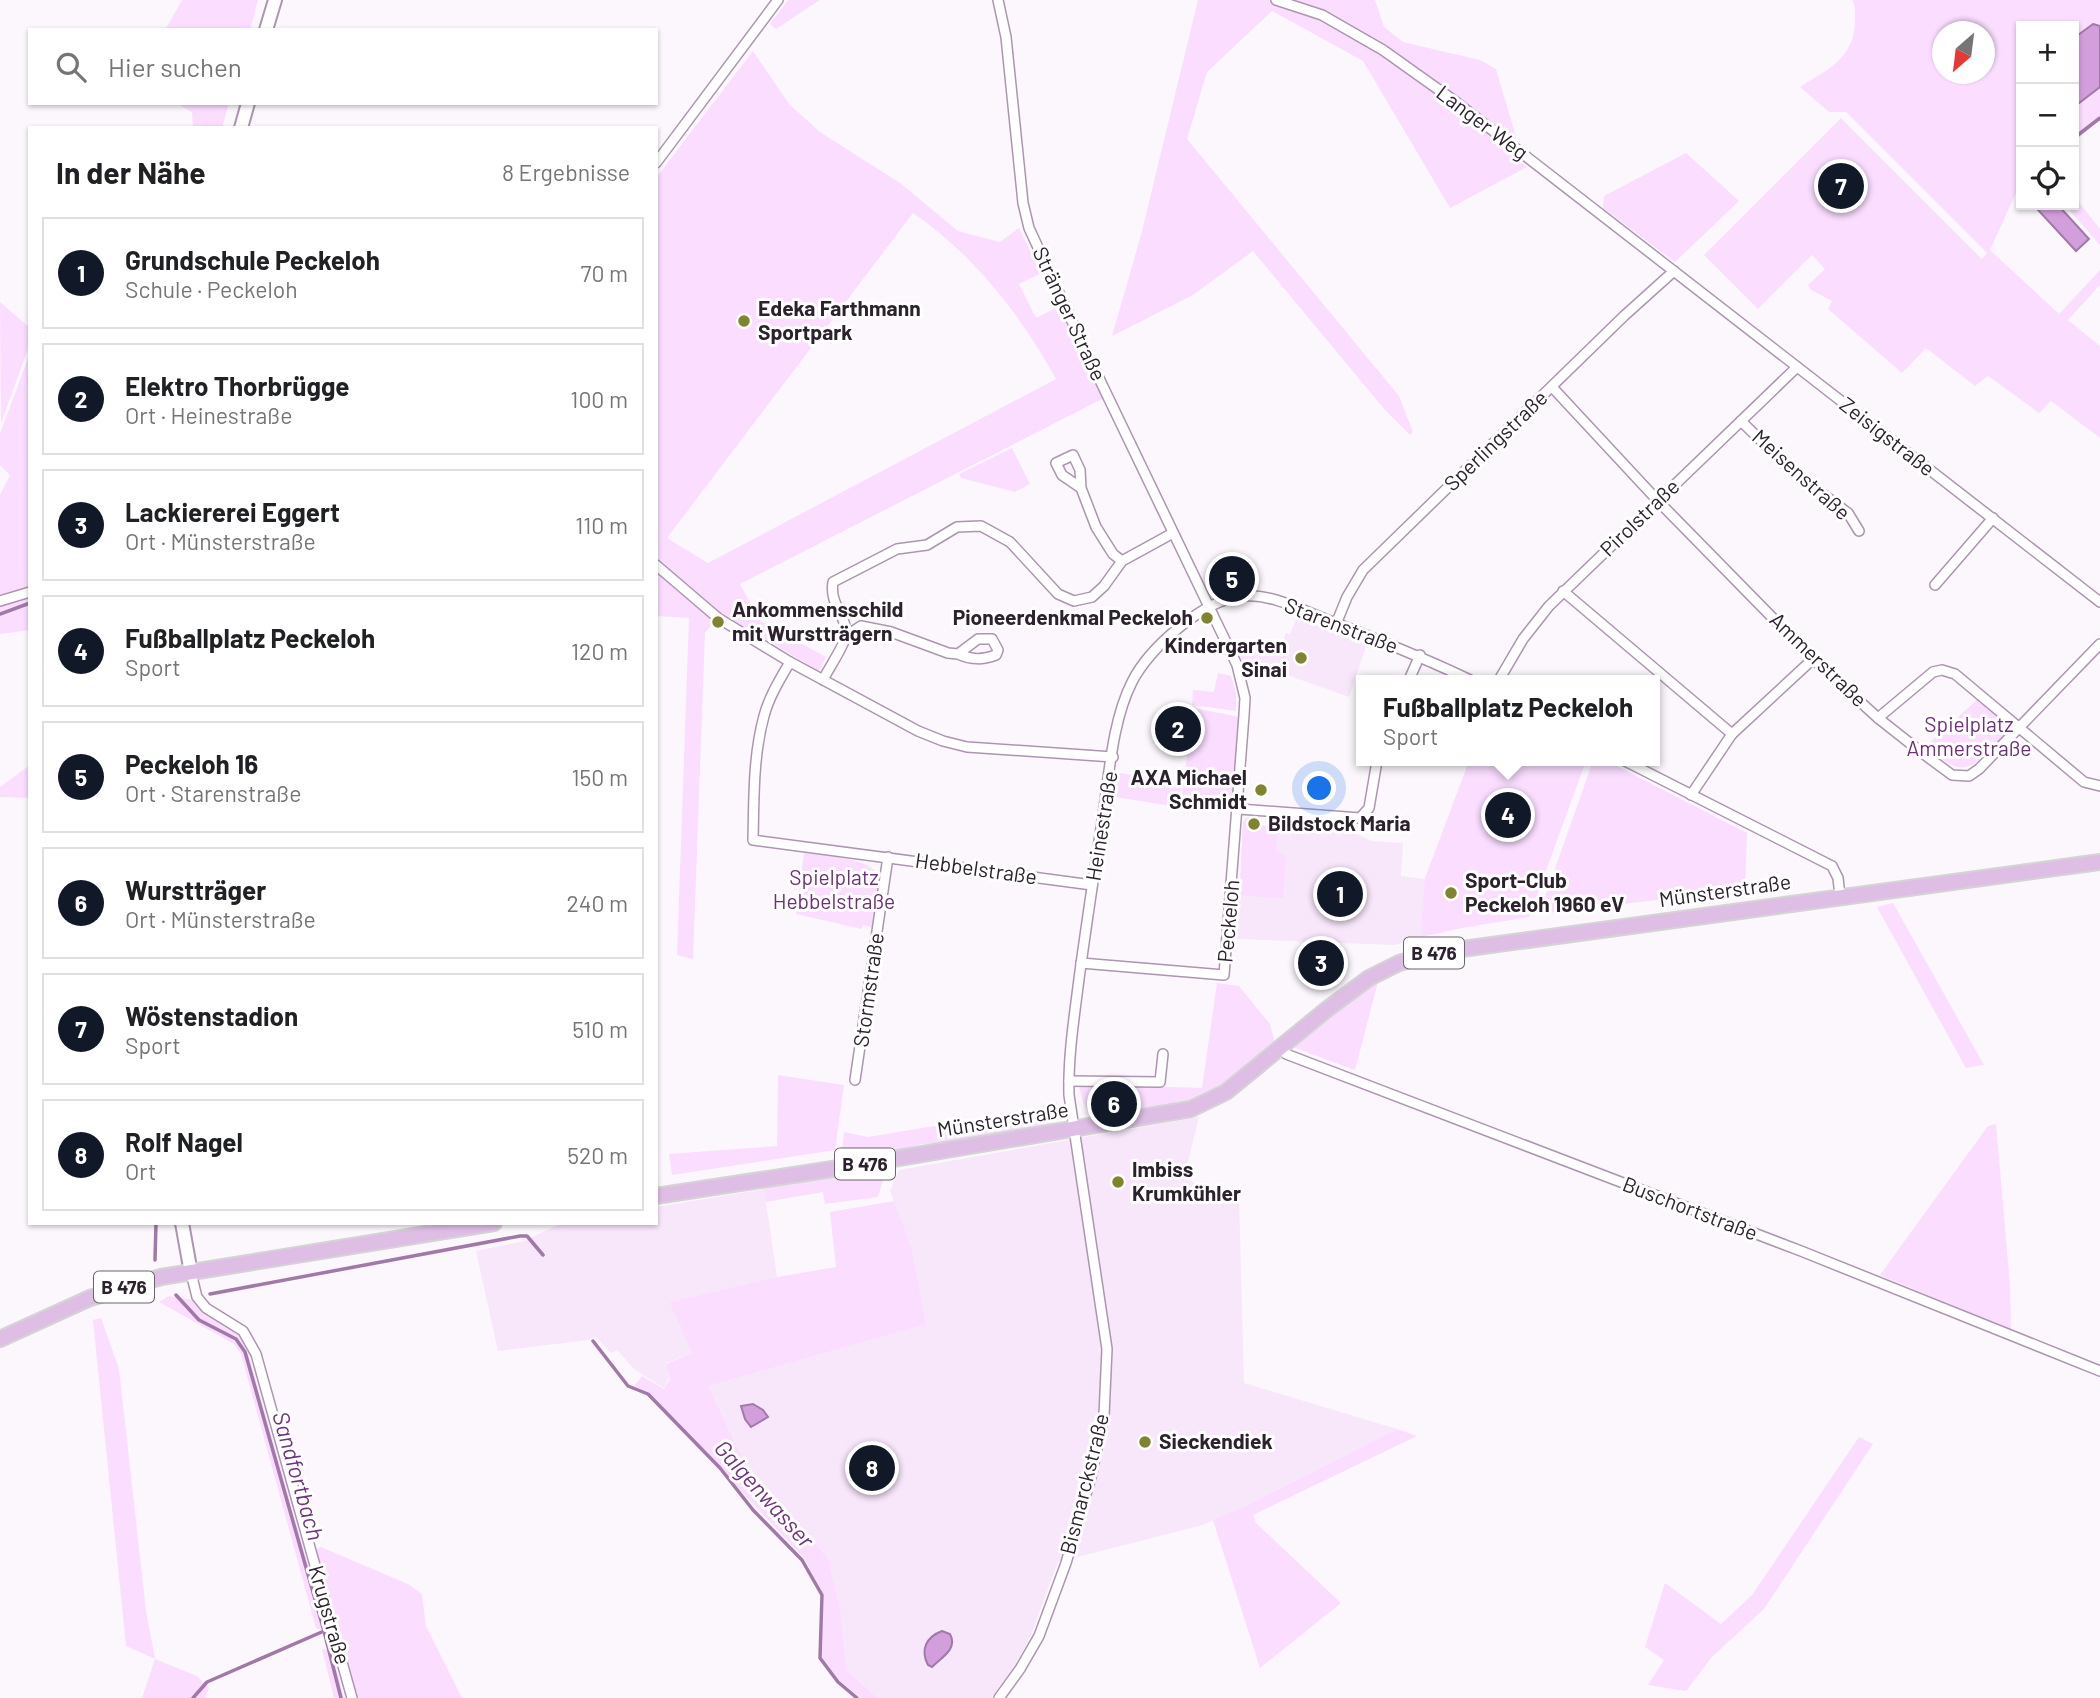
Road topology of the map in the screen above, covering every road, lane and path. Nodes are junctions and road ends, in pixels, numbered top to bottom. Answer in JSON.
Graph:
{"nodes":[{"id":1,"x":275,"y":0,"type":"edge"},
{"id":2,"x":778,"y":0,"type":"edge"},
{"id":3,"x":998,"y":0,"type":"edge"},
{"id":4,"x":1276,"y":0,"type":"edge"},
{"id":5,"x":267,"y":28,"type":"edge"},
{"id":6,"x":247,"y":105,"type":"edge"},
{"id":7,"x":242,"y":126,"type":"edge"},
{"id":8,"x":658,"y":160,"type":"edge"},
{"id":9,"x":1674,"y":271,"type":"junction"},
{"id":10,"x":1797,"y":367,"type":"junction"},
{"id":11,"x":1552,"y":387,"type":"junction"},
{"id":12,"x":1741,"y":421,"type":"junction"},
{"id":13,"x":1082,"y":488,"type":"dead end"},
{"id":14,"x":1658,"y":501,"type":"junction"},
{"id":15,"x":1993,"y":518,"type":"junction"},
{"id":16,"x":1859,"y":531,"type":"dead end"},
{"id":17,"x":1173,"y":533,"type":"junction"},
{"id":18,"x":1122,"y":561,"type":"junction"},
{"id":19,"x":658,"y":567,"type":"edge"},
{"id":20,"x":1935,"y":585,"type":"dead end"},
{"id":21,"x":1563,"y":591,"type":"junction"},
{"id":22,"x":28,"y":593,"type":"edge"},
{"id":23,"x":0,"y":601,"type":"edge"},
{"id":24,"x":2100,"y":602,"type":"edge"},
{"id":25,"x":1209,"y":608,"type":"junction"},
{"id":26,"x":1336,"y":624,"type":"junction"},
{"id":27,"x":846,"y":636,"type":"junction"},
{"id":28,"x":2100,"y":644,"type":"edge"},
{"id":29,"x":958,"y":654,"type":"dead end"},
{"id":30,"x":1420,"y":655,"type":"junction"},
{"id":31,"x":1814,"y":659,"type":"junction"},
{"id":32,"x":790,"y":662,"type":"junction"},
{"id":33,"x":1411,"y":675,"type":"edge"},
{"id":34,"x":1460,"y":675,"type":"edge"},
{"id":35,"x":1502,"y":675,"type":"edge"},
{"id":36,"x":823,"y":680,"type":"junction"},
{"id":37,"x":1878,"y":718,"type":"junction"},
{"id":38,"x":2021,"y":726,"type":"junction"},
{"id":39,"x":1732,"y":734,"type":"junction"},
{"id":40,"x":1113,"y":757,"type":"junction"},
{"id":41,"x":1376,"y":766,"type":"edge"},
{"id":42,"x":1635,"y":766,"type":"edge"},
{"id":43,"x":2100,"y":786,"type":"edge"},
{"id":44,"x":1691,"y":795,"type":"junction"},
{"id":45,"x":1239,"y":809,"type":"junction"},
{"id":46,"x":888,"y":857,"type":"junction"},
{"id":47,"x":2100,"y":862,"type":"edge"},
{"id":48,"x":1092,"y":885,"type":"junction"},
{"id":49,"x":1840,"y":896,"type":"junction"},
{"id":50,"x":1082,"y":963,"type":"junction"},
{"id":51,"x":1282,"y":1047,"type":"junction"},
{"id":52,"x":1163,"y":1054,"type":"dead end"},
{"id":53,"x":855,"y":1080,"type":"dead end"},
{"id":54,"x":1069,"y":1080,"type":"junction"},
{"id":55,"x":1074,"y":1130,"type":"junction"},
{"id":56,"x":658,"y":1196,"type":"edge"},
{"id":57,"x":182,"y":1225,"type":"edge"},
{"id":58,"x":470,"y":1225,"type":"edge"},
{"id":59,"x":191,"y":1273,"type":"junction"},
{"id":60,"x":0,"y":1339,"type":"edge"},
{"id":61,"x":2100,"y":1371,"type":"edge"},
{"id":62,"x":352,"y":1698,"type":"edge"},
{"id":63,"x":999,"y":1698,"type":"edge"}],
"edges":[{"from":1,"to":5,"type":"main road"},
{"from":2,"to":8,"type":"street"},
{"from":3,"to":17,"type":"street","name":"Stränger Straße"},
{"from":4,"to":9,"type":"street","name":"Langer Weg"},
{"from":6,"to":7,"type":"main road"},
{"from":9,"to":10,"type":"street","name":"Zeisigstraße"},
{"from":9,"to":11,"type":"street","name":"Sperlingstraße"},
{"from":10,"to":12,"type":"street","name":"Pirolstraße"},
{"from":10,"to":15,"type":"street","name":"Zeisigstraße"},
{"from":11,"to":14,"type":"street","name":"Ammerstraße"},
{"from":11,"to":26,"type":"street","name":"Sperlingstraße"},
{"from":12,"to":14,"type":"street","name":"Pirolstraße"},
{"from":12,"to":16,"type":"street","name":"Meisenstraße"},
{"from":13,"to":18,"type":"street"},
{"from":14,"to":21,"type":"street","name":"Pirolstraße"},
{"from":14,"to":31,"type":"street","name":"Ammerstraße"},
{"from":15,"to":20,"type":"street"},
{"from":15,"to":24,"type":"street","name":"Zeisigstraße"},
{"from":17,"to":18,"type":"street"},
{"from":17,"to":25,"type":"street","name":"Stränger Straße"},
{"from":18,"to":27,"type":"street"},
{"from":19,"to":32,"type":"street"},
{"from":21,"to":35,"type":"street","name":"Pirolstraße"},
{"from":21,"to":39,"type":"street"},
{"from":22,"to":23,"type":"street"},
{"from":25,"to":26,"type":"street","name":"Starenstraße"},
{"from":25,"to":40,"type":"street","name":"Heinestraße"},
{"from":25,"to":45,"type":"street","name":"Peckeloh"},
{"from":26,"to":30,"type":"street","name":"Starenstraße"},
{"from":27,"to":29,"type":"street"},
{"from":27,"to":36,"type":"street"},
{"from":28,"to":38,"type":"street","name":"Ammerstraße"},
{"from":30,"to":33,"type":"street"},
{"from":30,"to":34,"type":"street","name":"Starenstraße"},
{"from":31,"to":37,"type":"street","name":"Ammerstraße"},
{"from":31,"to":39,"type":"street"},
{"from":32,"to":36,"type":"street"},
{"from":32,"to":46,"type":"street","name":"Hebbelstraße"},
{"from":36,"to":40,"type":"street"},
{"from":37,"to":38,"type":"street"},
{"from":37,"to":38,"type":"street","name":"Ammerstraße"},
{"from":38,"to":43,"type":"street"},
{"from":39,"to":44,"type":"street"},
{"from":40,"to":48,"type":"street","name":"Heinestraße"},
{"from":41,"to":45,"type":"street"},
{"from":42,"to":44,"type":"street"},
{"from":44,"to":49,"type":"street"},
{"from":45,"to":50,"type":"street","name":"Peckeloh"},
{"from":46,"to":48,"type":"street","name":"Hebbelstraße"},
{"from":46,"to":53,"type":"street","name":"Stormstraße"},
{"from":47,"to":49,"type":"main road","name":"Münsterstraße","number":"B 476"},
{"from":48,"to":50,"type":"street","name":"Heinestraße"},
{"from":49,"to":51,"type":"main road","name":"Münsterstraße","number":"B 476"},
{"from":50,"to":54,"type":"street","name":"Heinestraße"},
{"from":51,"to":55,"type":"main road","name":"Münsterstraße","number":"B 476"},
{"from":51,"to":61,"type":"street","name":"Buschortstraße"},
{"from":52,"to":54,"type":"street"},
{"from":54,"to":55,"type":"street","name":"Heinestraße"},
{"from":55,"to":56,"type":"main road","name":"Münsterstraße","number":"B 476"},
{"from":55,"to":63,"type":"street","name":"Bismarckstraße"},
{"from":57,"to":59,"type":"main road"},
{"from":58,"to":59,"type":"main road","number":"B 476"},
{"from":59,"to":60,"type":"main road","number":"B 476"},
{"from":59,"to":62,"type":"street","name":"Krugstraße"}]}
